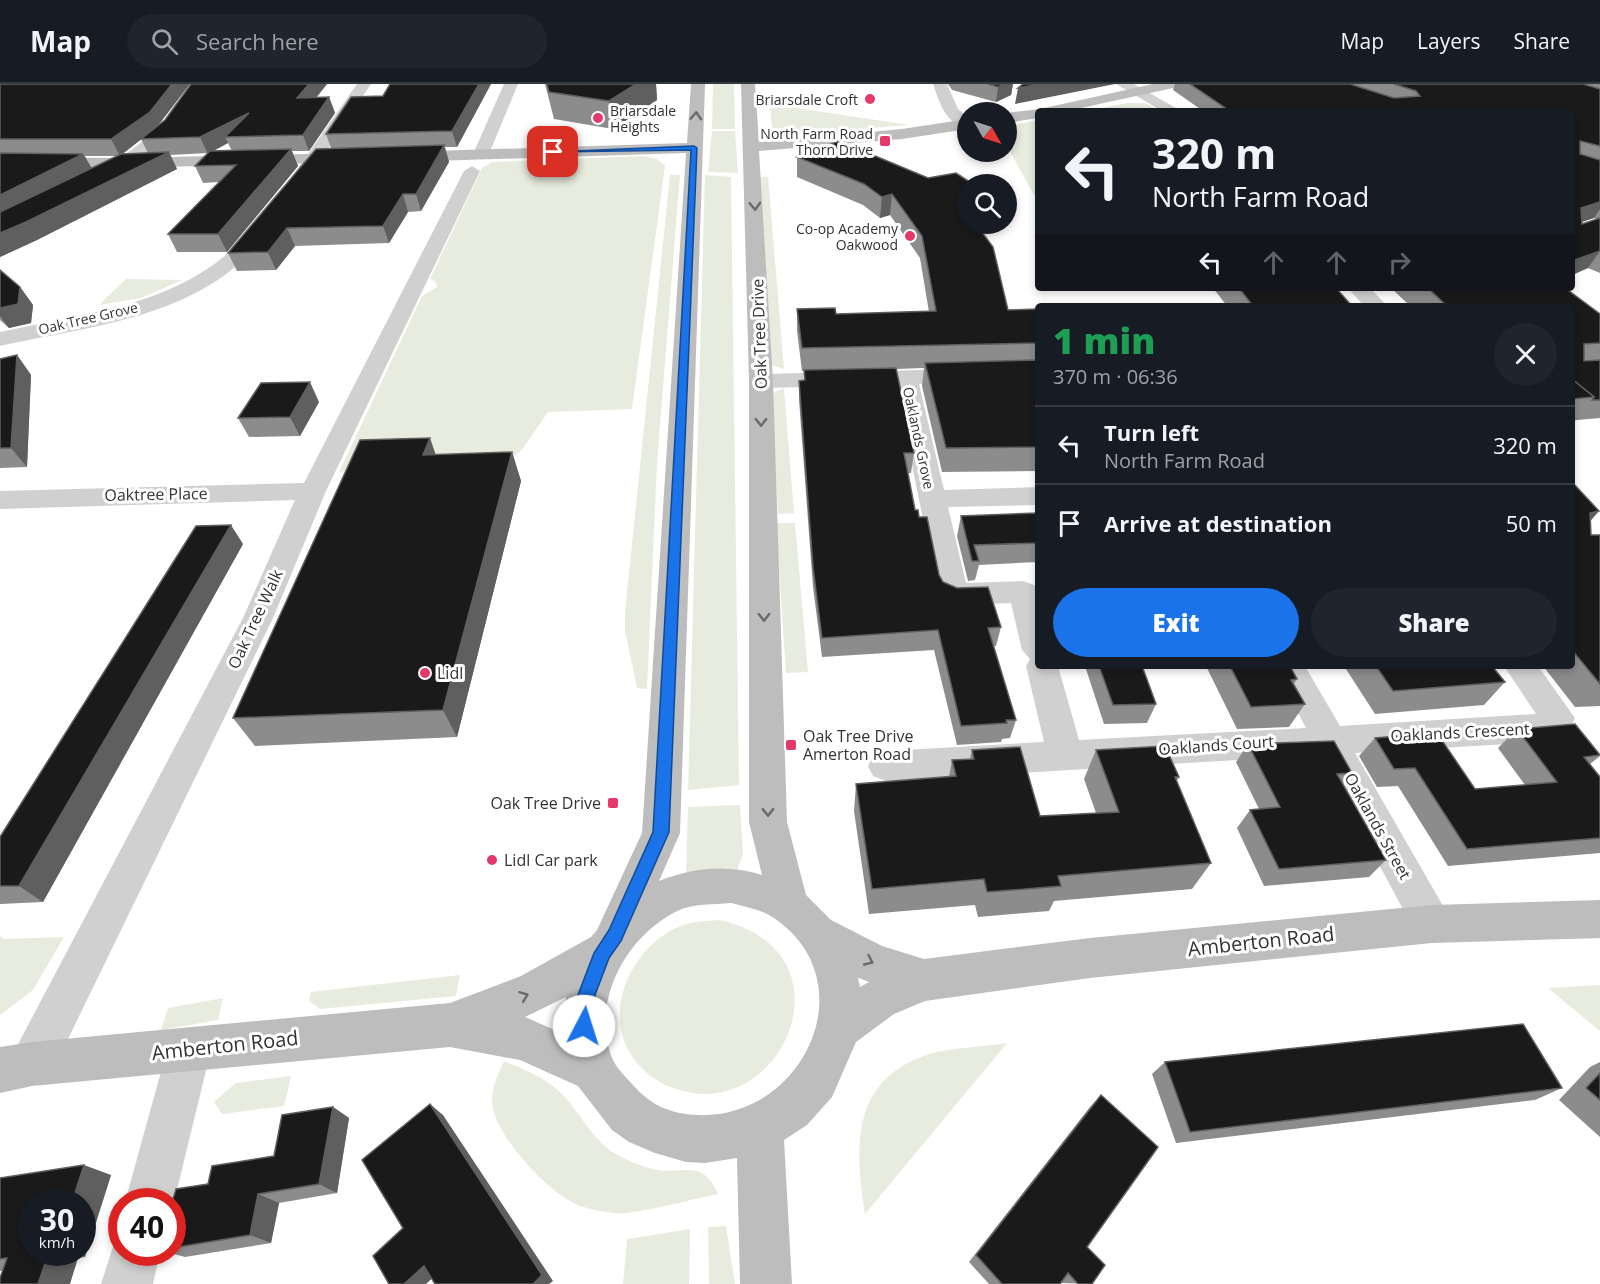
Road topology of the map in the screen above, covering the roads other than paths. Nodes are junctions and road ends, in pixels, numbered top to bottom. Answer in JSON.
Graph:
{"nodes":[{"id":1,"x":199,"y":84,"type":"edge"},
{"id":2,"x":364,"y":84,"type":"edge"},
{"id":3,"x":511,"y":84,"type":"edge"},
{"id":4,"x":698,"y":84,"type":"edge"},
{"id":5,"x":748,"y":84,"type":"edge"},
{"id":6,"x":940,"y":84,"type":"edge"},
{"id":7,"x":1123,"y":84,"type":"edge"},
{"id":8,"x":1173,"y":84,"type":"edge"},
{"id":9,"x":1142,"y":92,"type":"junction"},
{"id":10,"x":1061,"y":108,"type":"edge"},
{"id":11,"x":1168,"y":108,"type":"edge"},
{"id":12,"x":1035,"y":113,"type":"edge"},
{"id":13,"x":957,"y":116,"type":"edge"},
{"id":14,"x":1017,"y":116,"type":"edge"},
{"id":15,"x":957,"y":126,"type":"edge"},
{"id":16,"x":753,"y":147,"type":"junction"},
{"id":17,"x":694,"y":148,"type":"junction"},
{"id":18,"x":385,"y":157,"type":"edge"},
{"id":19,"x":362,"y":158,"type":"edge"},
{"id":20,"x":315,"y":159,"type":"junction"},
{"id":21,"x":0,"y":162,"type":"edge"},
{"id":22,"x":476,"y":163,"type":"junction"},
{"id":23,"x":125,"y":164,"type":"junction"},
{"id":24,"x":87,"y":184,"type":"edge"},
{"id":25,"x":285,"y":197,"type":"edge"},
{"id":26,"x":272,"y":212,"type":"edge"},
{"id":27,"x":1361,"y":291,"type":"edge"},
{"id":28,"x":1373,"y":303,"type":"edge"},
{"id":29,"x":0,"y":339,"type":"edge"},
{"id":30,"x":1035,"y":374,"type":"edge"},
{"id":31,"x":906,"y":377,"type":"junction"},
{"id":32,"x":761,"y":381,"type":"junction"},
{"id":33,"x":313,"y":491,"type":"junction"},
{"id":34,"x":1035,"y":496,"type":"edge"},
{"id":35,"x":932,"y":499,"type":"junction"},
{"id":36,"x":0,"y":500,"type":"edge"},
{"id":37,"x":1035,"y":638,"type":"edge"},
{"id":38,"x":1043,"y":669,"type":"edge"},
{"id":39,"x":1291,"y":669,"type":"edge"},
{"id":40,"x":1522,"y":669,"type":"edge"},
{"id":41,"x":1330,"y":738,"type":"junction"},
{"id":42,"x":1065,"y":755,"type":"junction"},
{"id":43,"x":886,"y":766,"type":"dead end"},
{"id":44,"x":1600,"y":919,"type":"edge"},
{"id":45,"x":804,"y":920,"type":"junction"},
{"id":46,"x":1432,"y":924,"type":"junction"},
{"id":47,"x":609,"y":944,"type":"junction"},
{"id":48,"x":924,"y":980,"type":"junction"},
{"id":49,"x":450,"y":1025,"type":"junction"},
{"id":50,"x":839,"y":1027,"type":"junction"},
{"id":51,"x":189,"y":1050,"type":"junction"},
{"id":52,"x":16,"y":1067,"type":"edge"},
{"id":53,"x":593,"y":1070,"type":"junction"},
{"id":54,"x":760,"y":1128,"type":"junction"},
{"id":55,"x":153,"y":1188,"type":"edge"},
{"id":56,"x":132,"y":1266,"type":"edge"},
{"id":57,"x":127,"y":1284,"type":"edge"},
{"id":58,"x":766,"y":1284,"type":"edge"}],
"edges":[{"from":1,"to":23,"type":"street"},
{"from":2,"to":20,"type":"street"},
{"from":3,"to":22,"type":"street","name":"Oak Tree Walk"},
{"from":17,"to":4,"type":"street","name":"Oak Tree Drive","one_way":true},
{"from":5,"to":16,"type":"street","name":"Oak Tree Drive"},
{"from":6,"to":13,"type":"street"},
{"from":7,"to":9,"type":"street"},
{"from":8,"to":9,"type":"street"},
{"from":9,"to":10,"type":"street"},
{"from":9,"to":11,"type":"street"},
{"from":12,"to":14,"type":"street"},
{"from":15,"to":16,"type":"street"},
{"from":16,"to":32,"type":"street","name":"Oak Tree Drive","one_way":true},
{"from":17,"to":22,"type":"street"},
{"from":17,"to":47,"type":"street","name":"Oak Tree Drive"},
{"from":18,"to":22,"type":"street"},
{"from":19,"to":20,"type":"street"},
{"from":20,"to":23,"type":"street"},
{"from":20,"to":25,"type":"street"},
{"from":21,"to":23,"type":"street"},
{"from":22,"to":33,"type":"street","name":"Oak Tree Walk"},
{"from":23,"to":24,"type":"street"},
{"from":26,"to":29,"type":"street","name":"Oak Tree Grove"},
{"from":27,"to":28,"type":"street"},
{"from":30,"to":31,"type":"street"},
{"from":31,"to":32,"type":"street"},
{"from":31,"to":35,"type":"street","name":"Oaklands Grove"},
{"from":32,"to":45,"type":"street","name":"Oak Tree Drive","one_way":true},
{"from":33,"to":36,"type":"street","name":"Oaktree Place"},
{"from":33,"to":52,"type":"street","name":"Oak Tree Walk"},
{"from":34,"to":35,"type":"street","name":"Oaklands Grove"},
{"from":35,"to":37,"type":"street","name":"Oaklands Grove"},
{"from":38,"to":42,"type":"street"},
{"from":39,"to":41,"type":"street","name":"Oaklands Street"},
{"from":40,"to":41,"type":"street","name":"Oaklands Crescent"},
{"from":41,"to":42,"type":"street","name":"Oaklands Court"},
{"from":41,"to":46,"type":"street","name":"Oaklands Street"},
{"from":42,"to":43,"type":"street","name":"Oaklands Court"},
{"from":44,"to":46,"type":"street","name":"Amberton Road"},
{"from":45,"to":47,"type":"street","name":"Oak Tree Drive"},
{"from":45,"to":48,"type":"street","name":"Amberton Road","one_way":true},
{"from":45,"to":50,"type":"street","name":"Oak Tree Drive"},
{"from":46,"to":48,"type":"street","name":"Amberton Road"},
{"from":49,"to":47,"type":"street","name":"Amberton Road","one_way":true},
{"from":47,"to":53,"type":"street","name":"Oak Tree Drive"},
{"from":48,"to":50,"type":"street","name":"Amberton Road"},
{"from":49,"to":51,"type":"street","name":"Amberton Road"},
{"from":49,"to":53,"type":"street","name":"Amberton Road"},
{"from":50,"to":54,"type":"street","name":"Oak Tree Drive"},
{"from":51,"to":52,"type":"street","name":"Amberton Road"},
{"from":51,"to":55,"type":"street"},
{"from":53,"to":54,"type":"street","name":"Oak Tree Drive"},
{"from":54,"to":58,"type":"street"},
{"from":56,"to":57,"type":"street"}]}
